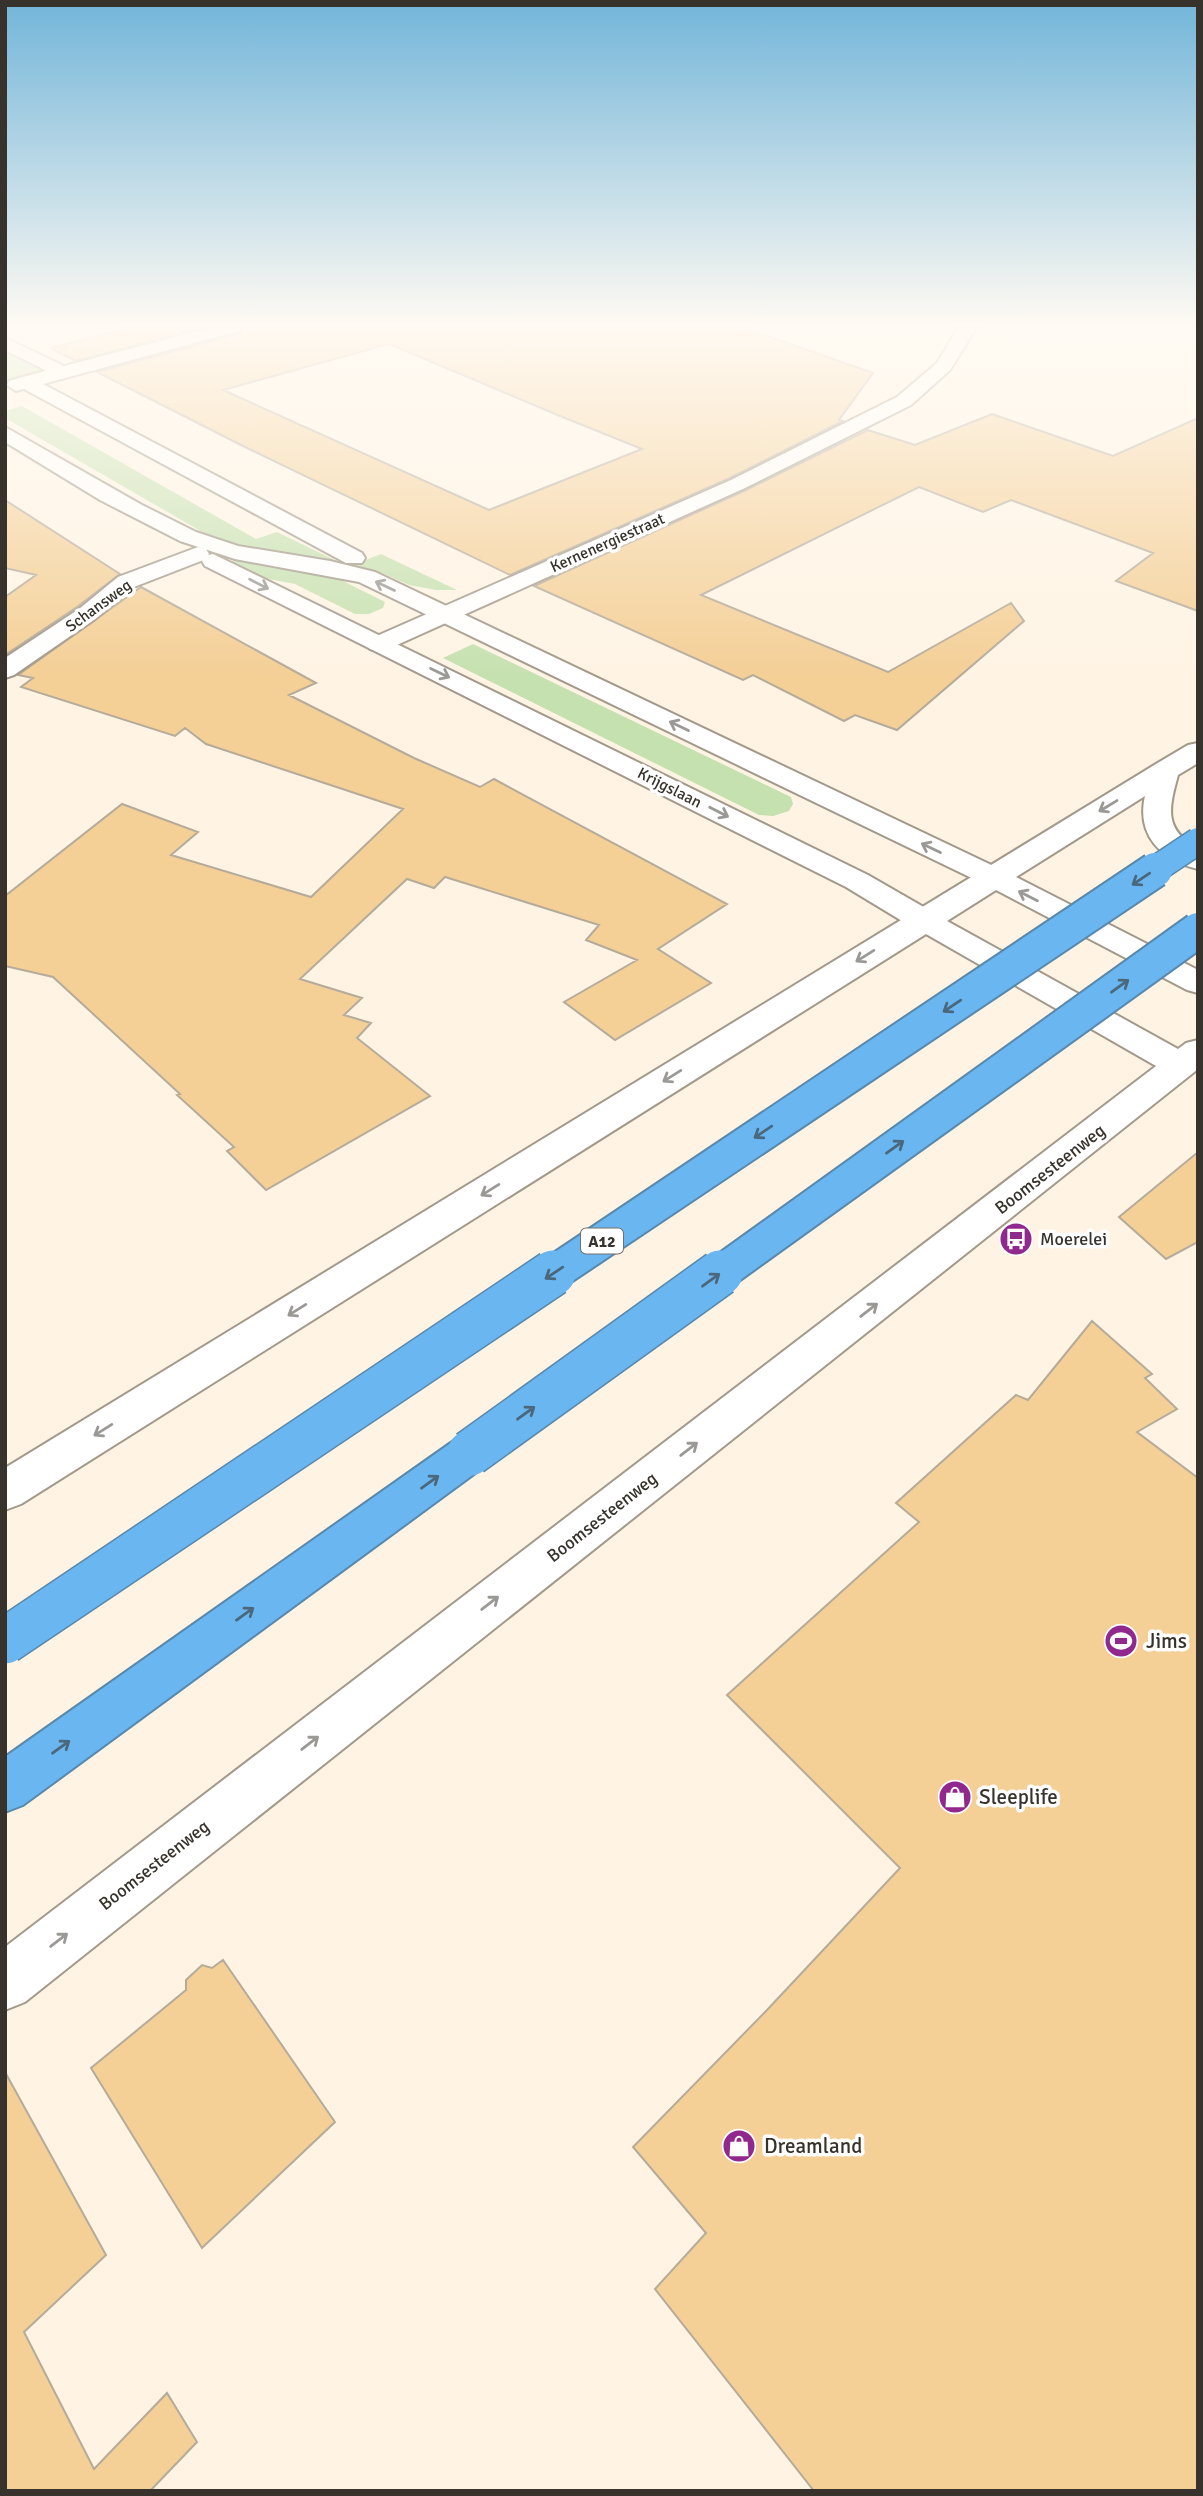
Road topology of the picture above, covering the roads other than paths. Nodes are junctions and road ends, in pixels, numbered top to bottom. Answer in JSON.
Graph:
{"nodes":[{"id":1,"x":23,"y":443,"type":"edge"},
{"id":2,"x":141,"y":443,"type":"edge"},
{"id":3,"x":819,"y":443,"type":"edge"},
{"id":4,"x":153,"y":521,"type":"junction"},
{"id":5,"x":198,"y":554,"type":"junction"},
{"id":6,"x":355,"y":558,"type":"dead end"},
{"id":7,"x":447,"y":614,"type":"junction"},
{"id":8,"x":379,"y":644,"type":"junction"},
{"id":9,"x":5,"y":670,"type":"edge"},
{"id":10,"x":1198,"y":751,"type":"edge"},
{"id":11,"x":1166,"y":771,"type":"junction"},
{"id":12,"x":1198,"y":841,"type":"edge"},
{"id":13,"x":1198,"y":860,"type":"edge"},
{"id":14,"x":993,"y":877,"type":"junction"},
{"id":15,"x":923,"y":920,"type":"junction"},
{"id":16,"x":1198,"y":930,"type":"edge"},
{"id":17,"x":1198,"y":983,"type":"edge"},
{"id":18,"x":1192,"y":1064,"type":"edge"},
{"id":19,"x":5,"y":1491,"type":"edge"},
{"id":20,"x":5,"y":1641,"type":"edge"},
{"id":21,"x":5,"y":1787,"type":"edge"},
{"id":22,"x":5,"y":1982,"type":"edge"}],
"edges":[{"from":1,"to":4,"type":"street","name":"Krijgslaan"},
{"from":2,"to":6,"type":"street"},
{"from":3,"to":7,"type":"street","name":"Kernenergiestraat"},
{"from":4,"to":5,"type":"street","name":"Krijgslaan"},
{"from":7,"to":4,"type":"street","name":"Krijgslaan","one_way":true},
{"from":5,"to":8,"type":"street","name":"Krijgslaan","one_way":true},
{"from":5,"to":9,"type":"street","name":"Schansweg"},
{"from":7,"to":8,"type":"street","name":"Kernenergiestraat"},
{"from":14,"to":7,"type":"street","name":"Krijgslaan","one_way":true},
{"from":8,"to":15,"type":"street","name":"Krijgslaan","one_way":true},
{"from":10,"to":11,"type":"street"},
{"from":11,"to":13,"type":"street"},
{"from":11,"to":14,"type":"street","one_way":true},
{"from":12,"to":20,"type":"highway","number":"A12","one_way":true,"bridge":true},
{"from":14,"to":15,"type":"street"},
{"from":17,"to":14,"type":"street","name":"Krijgslaan","one_way":true},
{"from":15,"to":18,"type":"street","name":"Krijgslaan"},
{"from":15,"to":19,"type":"street","one_way":true},
{"from":21,"to":16,"type":"highway","one_way":true,"bridge":true},
{"from":22,"to":18,"type":"street","name":"Boomsesteenweg","one_way":true}]}
